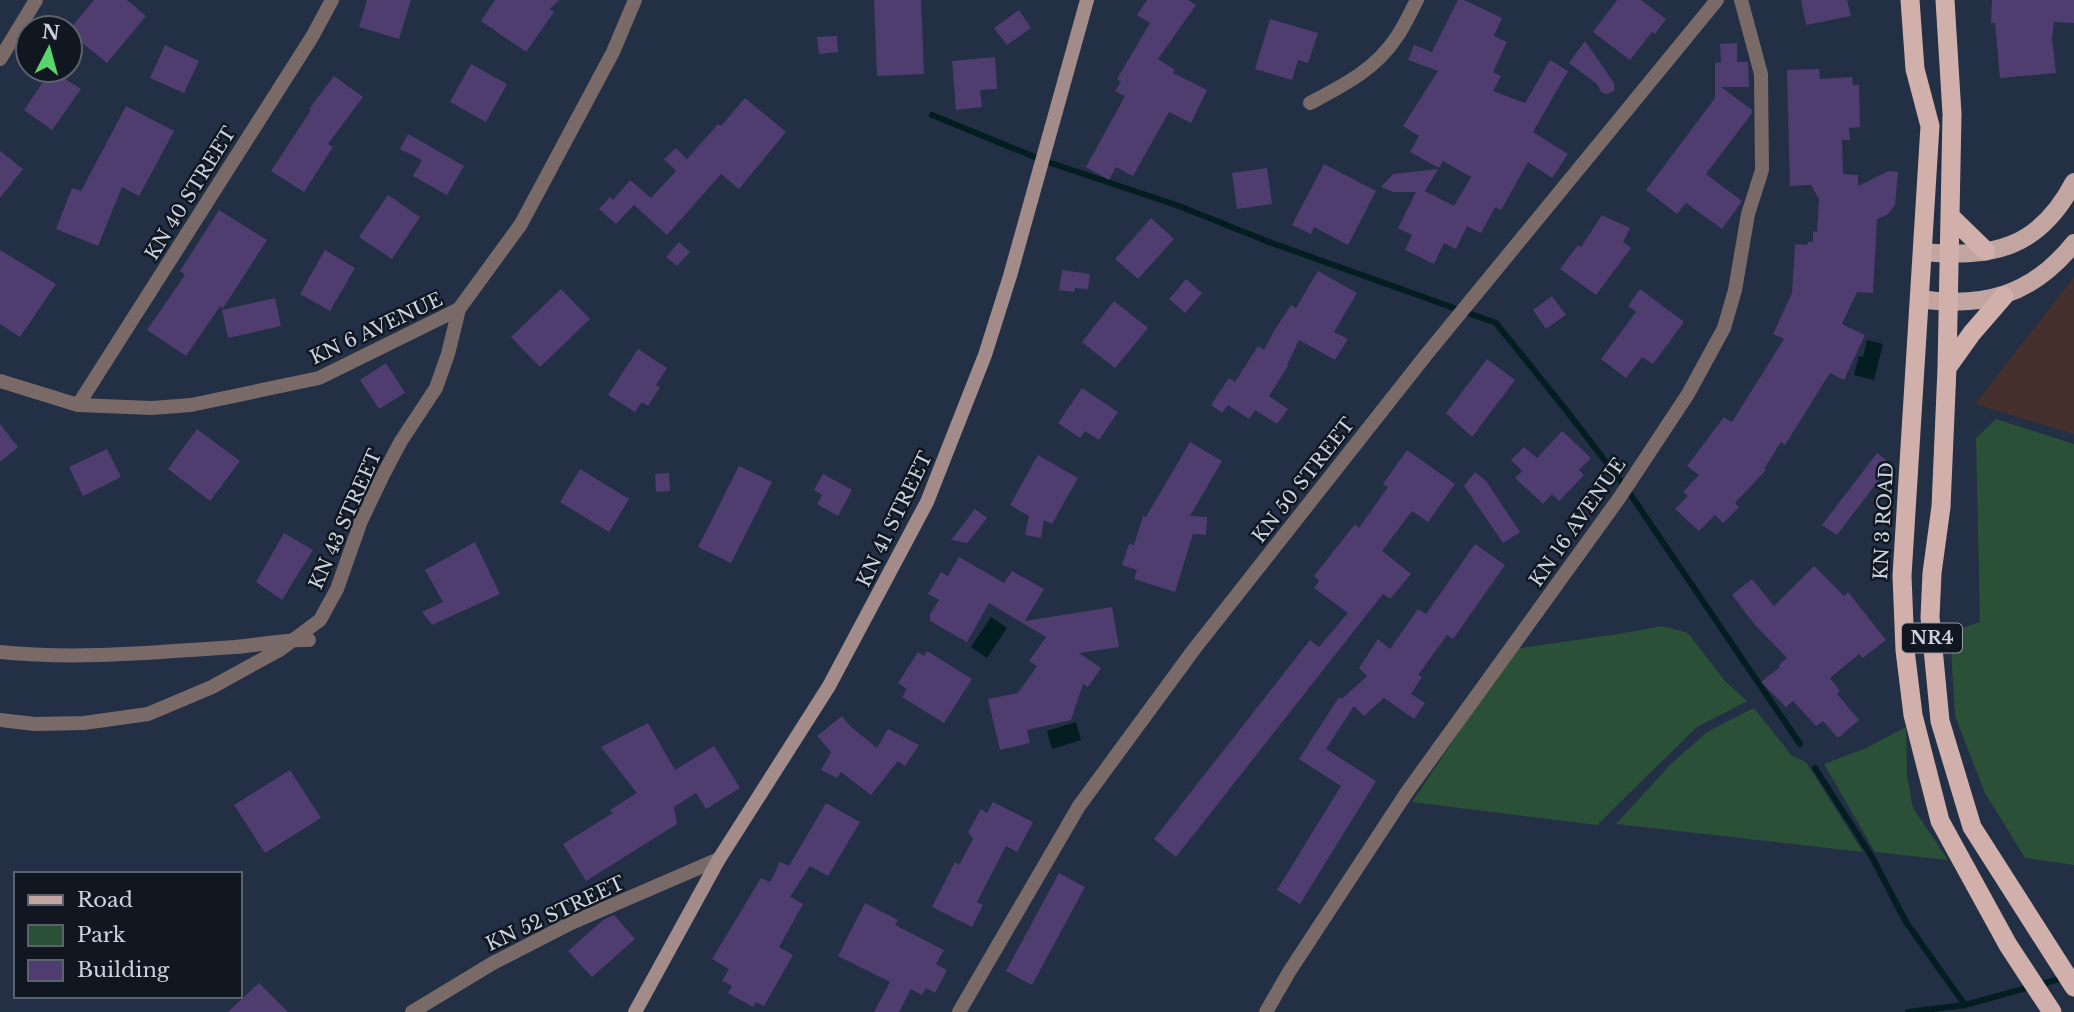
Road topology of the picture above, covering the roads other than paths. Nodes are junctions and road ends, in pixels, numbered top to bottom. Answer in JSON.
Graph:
{"nodes":[{"id":1,"x":36,"y":0,"type":"edge"},
{"id":2,"x":332,"y":0,"type":"edge"},
{"id":3,"x":635,"y":0,"type":"edge"},
{"id":4,"x":1087,"y":0,"type":"edge"},
{"id":5,"x":1417,"y":0,"type":"edge"},
{"id":6,"x":1717,"y":0,"type":"edge"},
{"id":7,"x":1741,"y":0,"type":"edge"},
{"id":8,"x":1909,"y":0,"type":"edge"},
{"id":9,"x":1945,"y":0,"type":"edge"},
{"id":10,"x":2,"y":51,"type":"edge"},
{"id":11,"x":1310,"y":103,"type":"dead end"},
{"id":12,"x":2074,"y":182,"type":"edge"},
{"id":13,"x":1950,"y":216,"type":"junction"},
{"id":14,"x":2074,"y":243,"type":"edge"},
{"id":15,"x":1986,"y":251,"type":"junction"},
{"id":16,"x":1923,"y":252,"type":"junction"},
{"id":17,"x":1949,"y":254,"type":"junction"},
{"id":18,"x":2004,"y":296,"type":"junction"},
{"id":19,"x":1919,"y":299,"type":"junction"},
{"id":20,"x":1948,"y":303,"type":"junction"},
{"id":21,"x":459,"y":309,"type":"junction"},
{"id":22,"x":1947,"y":368,"type":"junction"},
{"id":23,"x":0,"y":381,"type":"edge"},
{"id":24,"x":78,"y":405,"type":"junction"},
{"id":25,"x":294,"y":639,"type":"junction"},
{"id":26,"x":309,"y":640,"type":"dead end"},
{"id":27,"x":0,"y":652,"type":"edge"},
{"id":28,"x":0,"y":720,"type":"edge"},
{"id":29,"x":719,"y":859,"type":"junction"},
{"id":30,"x":2074,"y":987,"type":"edge"},
{"id":31,"x":412,"y":1012,"type":"edge"},
{"id":32,"x":635,"y":1012,"type":"edge"},
{"id":33,"x":959,"y":1012,"type":"edge"},
{"id":34,"x":1266,"y":1012,"type":"edge"},
{"id":35,"x":2052,"y":1012,"type":"edge"}],
"edges":[{"from":1,"to":10,"type":"street"},
{"from":2,"to":24,"type":"street","name":"KN 40 STREET"},
{"from":3,"to":21,"type":"street","name":"KN 6 AVENUE"},
{"from":4,"to":29,"type":"main road","name":"KN 41 STREET"},
{"from":5,"to":11,"type":"street"},
{"from":6,"to":33,"type":"street","name":"KN 50 STREET"},
{"from":7,"to":34,"type":"street","name":"KN 16 AVENUE"},
{"from":8,"to":16,"type":"highway","name":"KN 3 ROAD","number":"NR4"},
{"from":9,"to":13,"type":"highway","number":"NR4"},
{"from":12,"to":15,"type":"main road"},
{"from":13,"to":15,"type":"highway"},
{"from":13,"to":17,"type":"highway","number":"NR4"},
{"from":14,"to":18,"type":"main road"},
{"from":15,"to":17,"type":"main road"},
{"from":16,"to":17,"type":"main road"},
{"from":16,"to":19,"type":"highway","name":"KN 3 ROAD","number":"NR4"},
{"from":17,"to":20,"type":"highway","number":"NR4"},
{"from":18,"to":20,"type":"main road"},
{"from":18,"to":22,"type":"highway"},
{"from":19,"to":20,"type":"main road"},
{"from":19,"to":35,"type":"highway","name":"KN 3 ROAD","number":"NR4"},
{"from":20,"to":22,"type":"highway","number":"NR4"},
{"from":21,"to":24,"type":"street","name":"KN 6 AVENUE"},
{"from":21,"to":25,"type":"street","name":"KN 43 STREET"},
{"from":22,"to":30,"type":"highway","number":"NR4"},
{"from":23,"to":24,"type":"street","name":"KN 6 AVENUE"},
{"from":25,"to":26,"type":"street"},
{"from":25,"to":27,"type":"street"},
{"from":25,"to":28,"type":"street","name":"KN 43 STREET"},
{"from":29,"to":31,"type":"street","name":"KN 52 STREET"},
{"from":29,"to":32,"type":"main road","name":"KN 41 STREET"}]}
